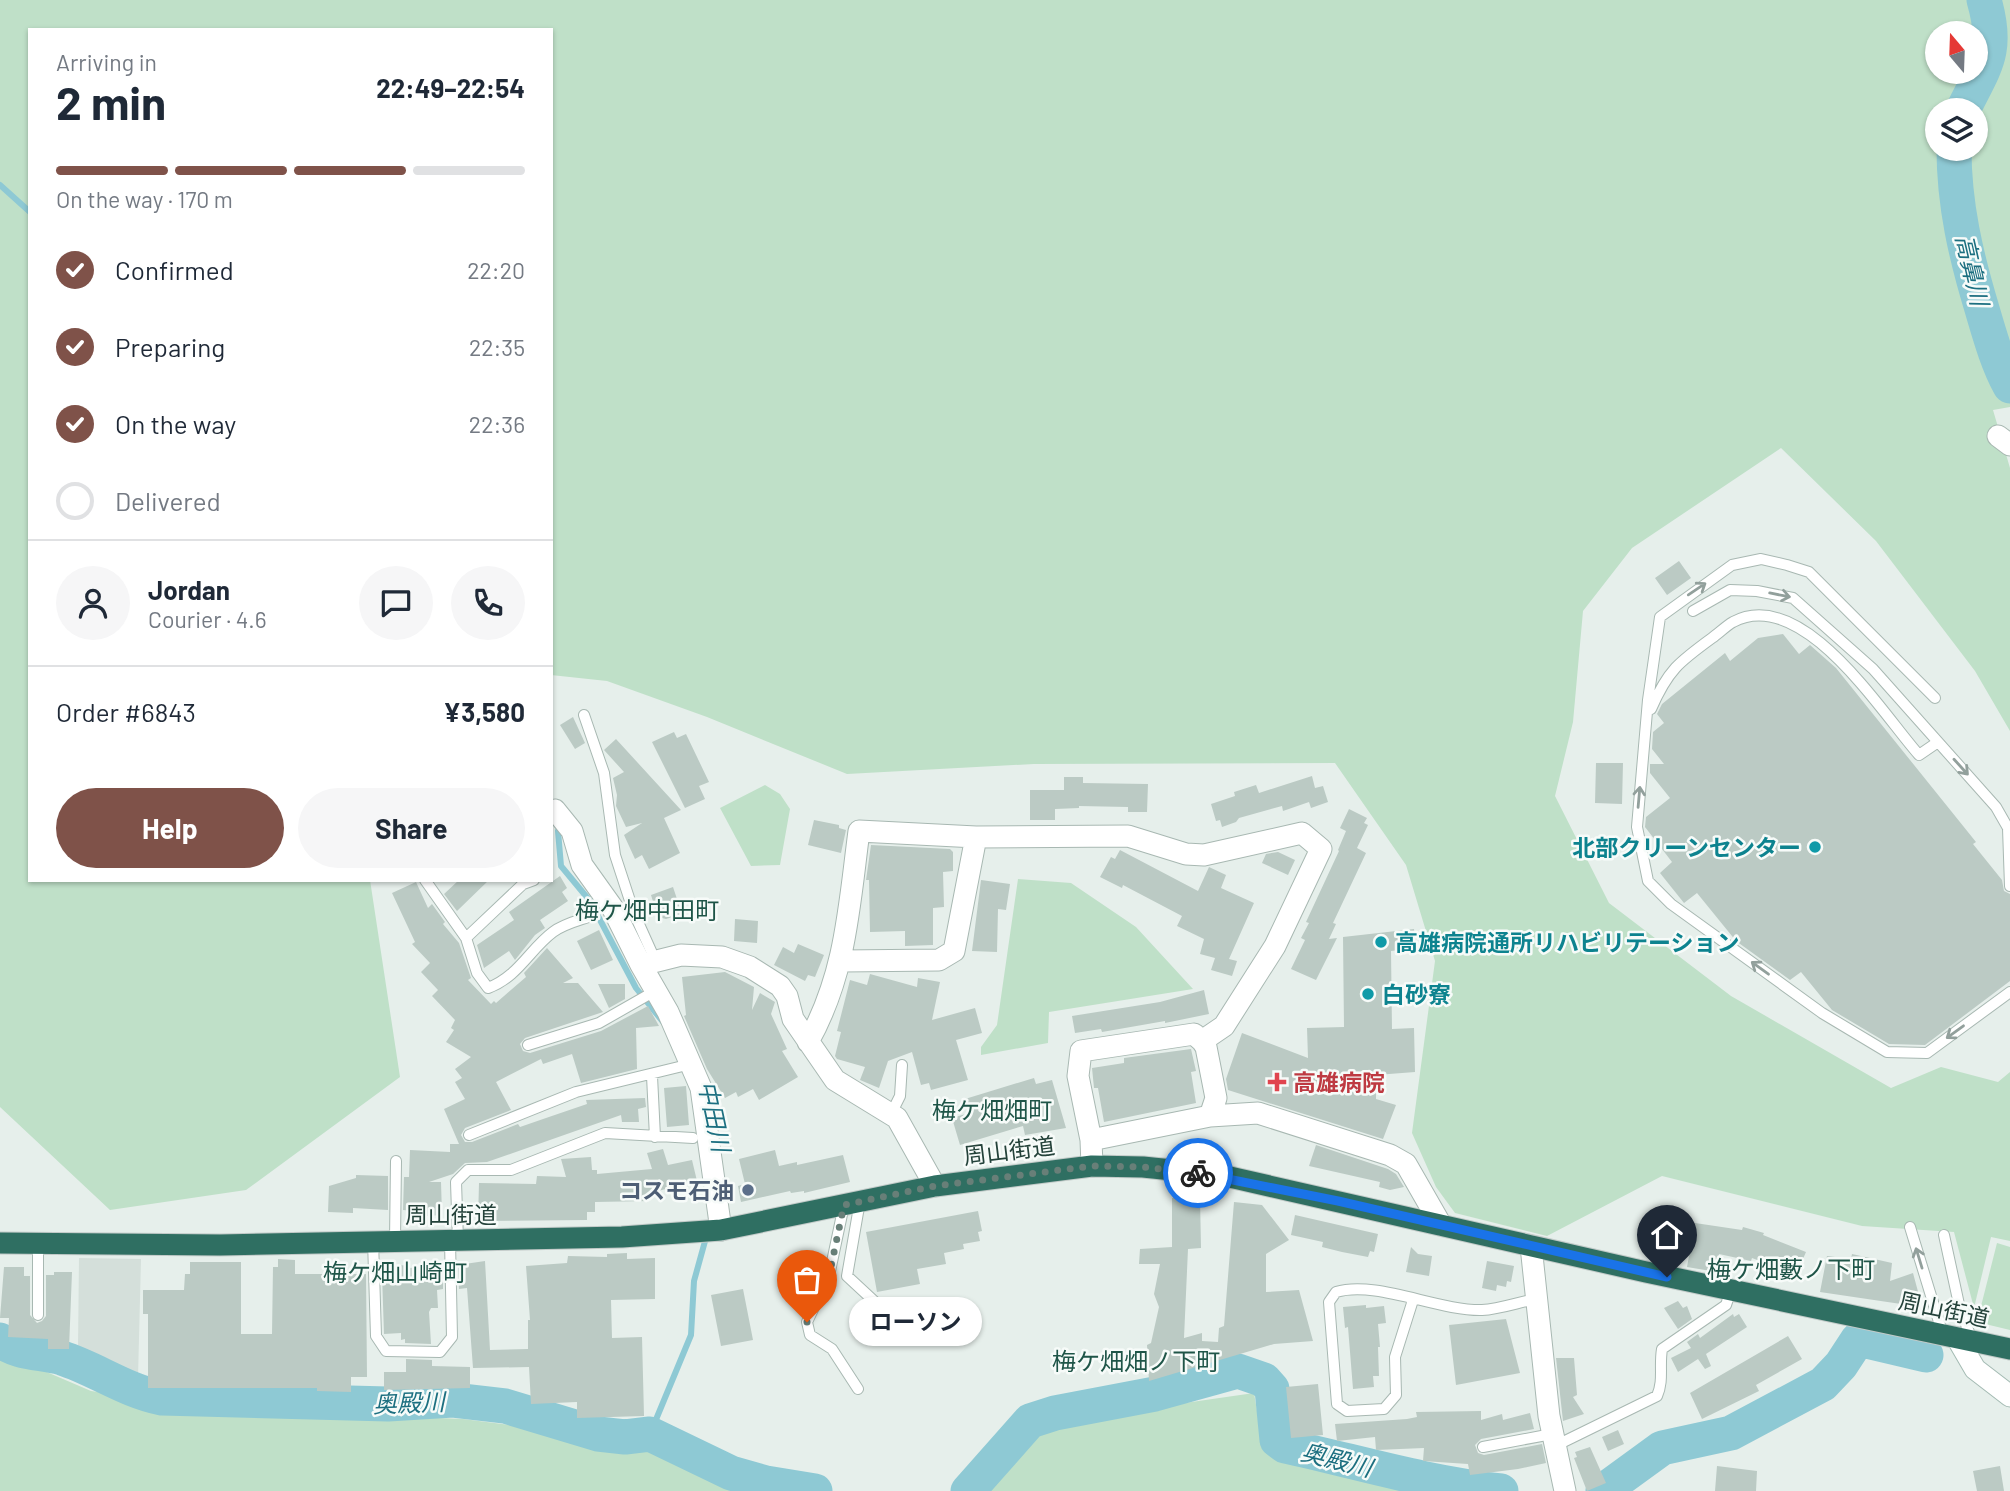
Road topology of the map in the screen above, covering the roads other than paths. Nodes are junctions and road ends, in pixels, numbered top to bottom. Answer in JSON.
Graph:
{"nodes":[{"id":1,"x":1693,"y":611,"type":"dead end"},
{"id":2,"x":1935,"y":698,"type":"dead end"},
{"id":3,"x":584,"y":715,"type":"dead end"},
{"id":4,"x":1646,"y":721,"type":"junction"},
{"id":5,"x":1938,"y":741,"type":"junction"},
{"id":6,"x":553,"y":811,"type":"edge"},
{"id":7,"x":976,"y":837,"type":"junction"},
{"id":8,"x":426,"y":882,"type":"edge"},
{"id":9,"x":528,"y":882,"type":"edge"},
{"id":10,"x":2010,"y":886,"type":"edge"},
{"id":11,"x":603,"y":911,"type":"junction"},
{"id":12,"x":466,"y":938,"type":"junction"},
{"id":13,"x":842,"y":961,"type":"junction"},
{"id":14,"x":649,"y":963,"type":"junction"},
{"id":15,"x":655,"y":991,"type":"junction"},
{"id":16,"x":2010,"y":992,"type":"edge"},
{"id":17,"x":1202,"y":1041,"type":"junction"},
{"id":18,"x":808,"y":1042,"type":"junction"},
{"id":19,"x":528,"y":1045,"type":"dead end"},
{"id":20,"x":691,"y":1064,"type":"junction"},
{"id":21,"x":902,"y":1066,"type":"dead end"},
{"id":22,"x":652,"y":1076,"type":"junction"},
{"id":23,"x":891,"y":1114,"type":"junction"},
{"id":24,"x":1210,"y":1116,"type":"junction"},
{"id":25,"x":469,"y":1135,"type":"dead end"},
{"id":26,"x":702,"y":1136,"type":"junction"},
{"id":27,"x":654,"y":1137,"type":"junction"},
{"id":28,"x":1091,"y":1140,"type":"junction"},
{"id":29,"x":396,"y":1161,"type":"dead end"},
{"id":30,"x":1092,"y":1166,"type":"junction"},
{"id":31,"x":935,"y":1186,"type":"junction"},
{"id":32,"x":852,"y":1203,"type":"junction"},
{"id":33,"x":1441,"y":1225,"type":"junction"},
{"id":34,"x":1910,"y":1227,"type":"dead end"},
{"id":35,"x":713,"y":1231,"type":"junction"},
{"id":36,"x":1944,"y":1235,"type":"dead end"},
{"id":37,"x":384,"y":1240,"type":"junction"},
{"id":38,"x":454,"y":1241,"type":"junction"},
{"id":39,"x":0,"y":1243,"type":"edge"},
{"id":40,"x":38,"y":1244,"type":"junction"},
{"id":41,"x":1531,"y":1245,"type":"junction"},
{"id":42,"x":1731,"y":1290,"type":"junction"},
{"id":43,"x":1536,"y":1299,"type":"junction"},
{"id":44,"x":1413,"y":1300,"type":"junction"},
{"id":45,"x":875,"y":1302,"type":"dead end"},
{"id":46,"x":38,"y":1315,"type":"dead end"},
{"id":47,"x":1957,"y":1338,"type":"junction"},
{"id":48,"x":2010,"y":1349,"type":"edge"},
{"id":49,"x":858,"y":1389,"type":"dead end"},
{"id":50,"x":2010,"y":1396,"type":"edge"},
{"id":51,"x":1554,"y":1440,"type":"junction"},
{"id":52,"x":1483,"y":1447,"type":"dead end"},
{"id":53,"x":1565,"y":1491,"type":"edge"}],
"edges":[{"from":1,"to":5,"type":"lane","one_way":true},
{"from":4,"to":2,"type":"lane","one_way":true},
{"from":3,"to":14,"type":"lane"},
{"from":4,"to":5,"type":"lane"},
{"from":16,"to":4,"type":"lane","one_way":true},
{"from":5,"to":10,"type":"lane","one_way":true},
{"from":6,"to":11,"type":"street"},
{"from":7,"to":13,"type":"street"},
{"from":7,"to":13,"type":"street"},
{"from":7,"to":17,"type":"street"},
{"from":8,"to":12,"type":"lane"},
{"from":9,"to":12,"type":"lane"},
{"from":11,"to":12,"type":"lane"},
{"from":11,"to":14,"type":"street"},
{"from":13,"to":18,"type":"street"},
{"from":14,"to":15,"type":"street"},
{"from":14,"to":18,"type":"street"},
{"from":15,"to":19,"type":"lane"},
{"from":15,"to":20,"type":"street"},
{"from":17,"to":24,"type":"street"},
{"from":17,"to":28,"type":"street"},
{"from":18,"to":23,"type":"street"},
{"from":20,"to":22,"type":"lane"},
{"from":20,"to":26,"type":"street"},
{"from":21,"to":23,"type":"lane"},
{"from":22,"to":25,"type":"lane"},
{"from":22,"to":27,"type":"lane"},
{"from":23,"to":31,"type":"street"},
{"from":24,"to":28,"type":"street"},
{"from":24,"to":33,"type":"street"},
{"from":26,"to":27,"type":"lane"},
{"from":26,"to":35,"type":"street"},
{"from":27,"to":38,"type":"lane"},
{"from":28,"to":30,"type":"street"},
{"from":29,"to":37,"type":"lane"},
{"from":30,"to":31,"type":"highway","name":"周山街道"},
{"from":30,"to":33,"type":"highway","name":"周山街道"},
{"from":31,"to":32,"type":"highway","name":"周山街道"},
{"from":32,"to":35,"type":"highway","name":"周山街道"},
{"from":32,"to":45,"type":"lane"},
{"from":32,"to":49,"type":"lane"},
{"from":33,"to":41,"type":"highway","name":"周山街道"},
{"from":47,"to":34,"type":"lane","one_way":true},
{"from":35,"to":38,"type":"highway","name":"周山街道"},
{"from":36,"to":47,"type":"lane"},
{"from":37,"to":38,"type":"highway","name":"周山街道"},
{"from":37,"to":38,"type":"lane"},
{"from":37,"to":40,"type":"highway","name":"周山街道"},
{"from":39,"to":40,"type":"highway","name":"周山街道"},
{"from":40,"to":46,"type":"lane"},
{"from":41,"to":42,"type":"highway","name":"周山街道"},
{"from":41,"to":43,"type":"street"},
{"from":42,"to":47,"type":"highway","name":"周山街道"},
{"from":42,"to":51,"type":"lane"},
{"from":43,"to":44,"type":"lane"},
{"from":43,"to":51,"type":"street"},
{"from":44,"to":44,"type":"lane"},
{"from":47,"to":48,"type":"highway","name":"周山街道"},
{"from":47,"to":50,"type":"street"},
{"from":51,"to":52,"type":"lane"},
{"from":51,"to":53,"type":"street"}]}
